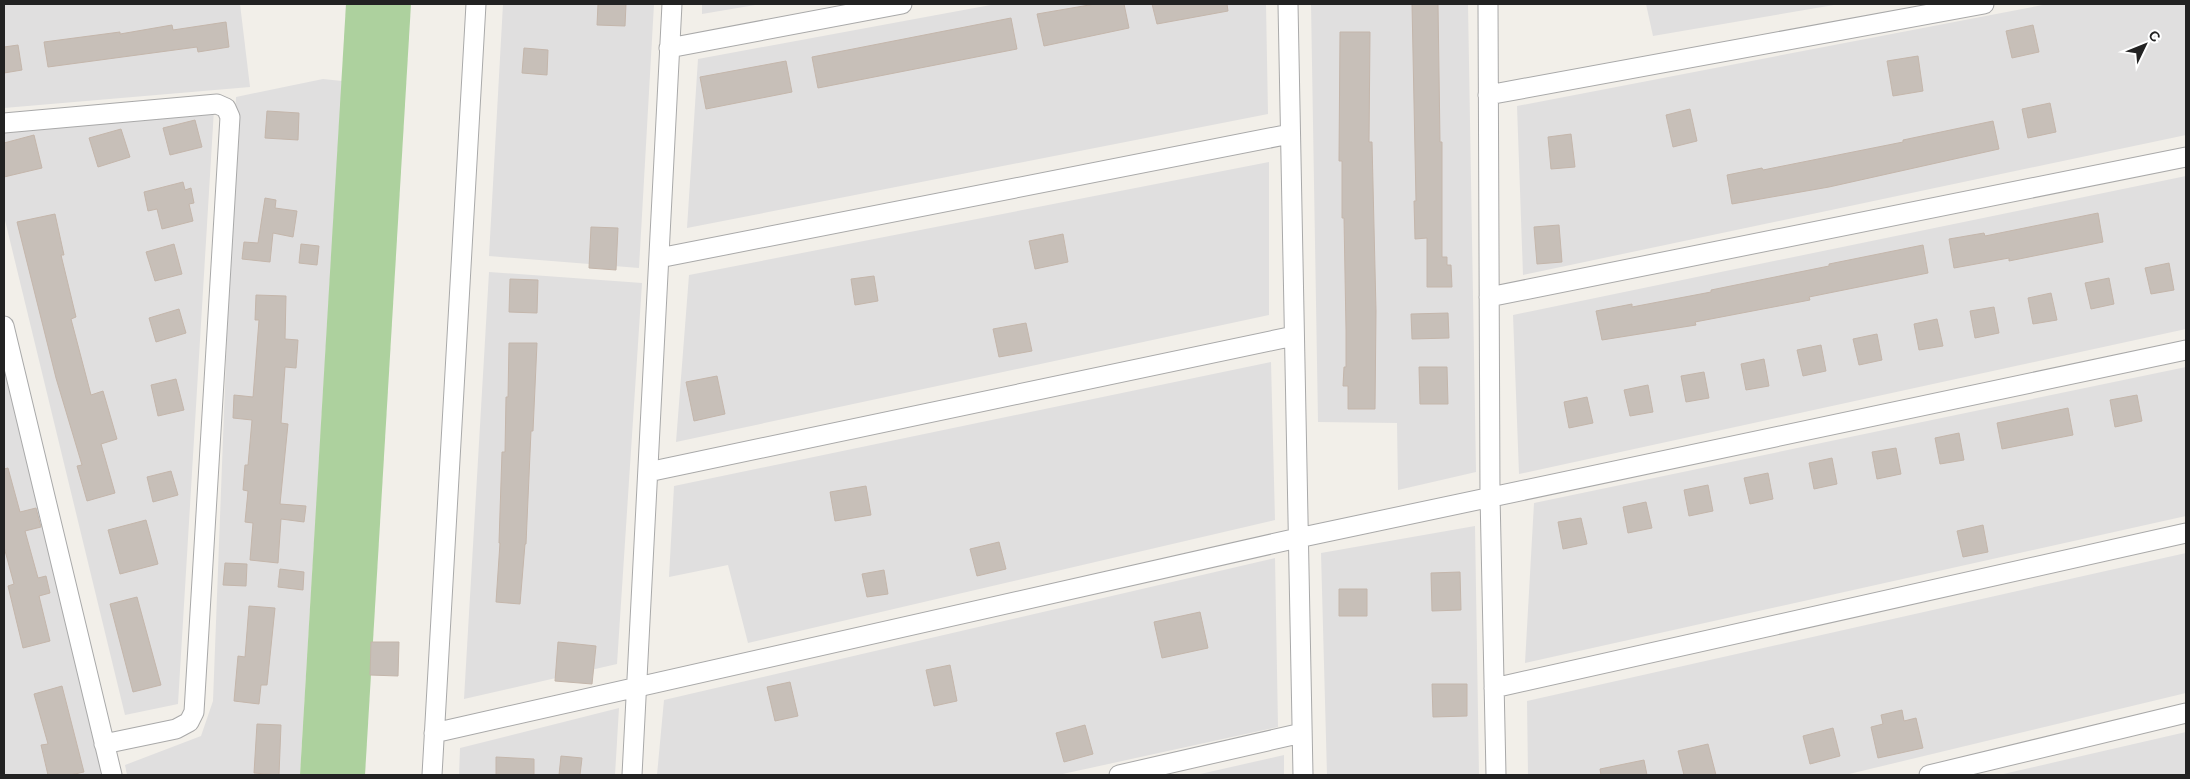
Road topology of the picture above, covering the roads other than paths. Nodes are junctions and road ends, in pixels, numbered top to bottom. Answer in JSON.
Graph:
{"nodes":[{"id":1,"x":476,"y":4,"type":"edge"},
{"id":2,"x":672,"y":4,"type":"edge"},
{"id":3,"x":902,"y":4,"type":"edge"},
{"id":4,"x":1288,"y":4,"type":"edge"},
{"id":5,"x":1488,"y":4,"type":"edge"},
{"id":6,"x":1984,"y":4,"type":"edge"},
{"id":7,"x":669,"y":48,"type":"junction"},
{"id":8,"x":1488,"y":95,"type":"junction"},
{"id":9,"x":4,"y":123,"type":"edge"},
{"id":10,"x":1290,"y":134,"type":"junction"},
{"id":11,"x":2186,"y":157,"type":"edge"},
{"id":12,"x":658,"y":258,"type":"junction"},
{"id":13,"x":1489,"y":297,"type":"junction"},
{"id":14,"x":4,"y":326,"type":"edge"},
{"id":15,"x":1294,"y":336,"type":"junction"},
{"id":16,"x":2186,"y":350,"type":"edge"},
{"id":17,"x":648,"y":472,"type":"junction"},
{"id":18,"x":1490,"y":497,"type":"junction"},
{"id":19,"x":2186,"y":533,"type":"edge"},
{"id":20,"x":1298,"y":538,"type":"junction"},
{"id":21,"x":636,"y":687,"type":"junction"},
{"id":22,"x":1494,"y":688,"type":"junction"},
{"id":23,"x":2186,"y":713,"type":"edge"},
{"id":24,"x":434,"y":733,"type":"junction"},
{"id":25,"x":1302,"y":733,"type":"junction"},
{"id":26,"x":104,"y":744,"type":"junction"},
{"id":27,"x":112,"y":775,"type":"edge"},
{"id":28,"x":432,"y":775,"type":"edge"},
{"id":29,"x":632,"y":775,"type":"edge"},
{"id":30,"x":1119,"y":775,"type":"edge"},
{"id":31,"x":1303,"y":775,"type":"edge"},
{"id":32,"x":1496,"y":775,"type":"edge"},
{"id":33,"x":1928,"y":775,"type":"edge"}],
"edges":[{"from":1,"to":24,"type":"street"},
{"from":2,"to":7,"type":"street"},
{"from":3,"to":7,"type":"street"},
{"from":4,"to":10,"type":"street"},
{"from":5,"to":8,"type":"street"},
{"from":6,"to":8,"type":"street"},
{"from":7,"to":12,"type":"street"},
{"from":8,"to":13,"type":"street"},
{"from":9,"to":26,"type":"street"},
{"from":10,"to":12,"type":"street"},
{"from":10,"to":15,"type":"street"},
{"from":11,"to":13,"type":"street"},
{"from":12,"to":17,"type":"street"},
{"from":13,"to":18,"type":"street"},
{"from":14,"to":26,"type":"street"},
{"from":15,"to":17,"type":"street"},
{"from":15,"to":20,"type":"street"},
{"from":16,"to":18,"type":"street"},
{"from":17,"to":21,"type":"street"},
{"from":18,"to":20,"type":"street"},
{"from":18,"to":22,"type":"street"},
{"from":19,"to":22,"type":"street"},
{"from":20,"to":21,"type":"street"},
{"from":20,"to":25,"type":"street"},
{"from":21,"to":24,"type":"street"},
{"from":21,"to":29,"type":"street"},
{"from":22,"to":32,"type":"street"},
{"from":23,"to":33,"type":"street"},
{"from":24,"to":28,"type":"street"},
{"from":25,"to":30,"type":"street"},
{"from":25,"to":31,"type":"street"},
{"from":26,"to":27,"type":"street"}]}
